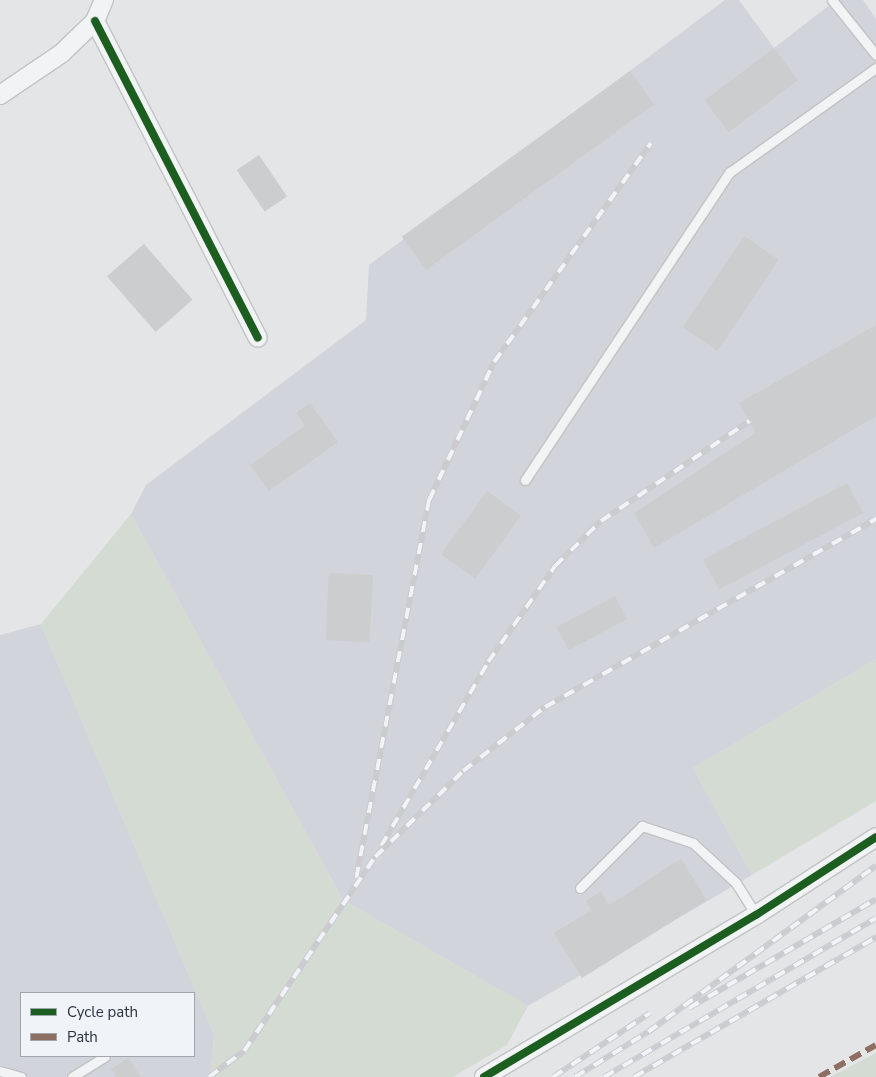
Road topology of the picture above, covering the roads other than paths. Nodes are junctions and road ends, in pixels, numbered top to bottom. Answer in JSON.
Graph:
{"nodes":[{"id":1,"x":104,"y":0,"type":"edge"},
{"id":2,"x":832,"y":0,"type":"edge"},
{"id":3,"x":95,"y":21,"type":"junction"},
{"id":4,"x":876,"y":55,"type":"edge"},
{"id":5,"x":876,"y":68,"type":"edge"},
{"id":6,"x":0,"y":95,"type":"edge"},
{"id":7,"x":258,"y":338,"type":"dead end"},
{"id":8,"x":525,"y":480,"type":"dead end"},
{"id":9,"x":876,"y":837,"type":"edge"},
{"id":10,"x":580,"y":888,"type":"dead end"},
{"id":11,"x":756,"y":915,"type":"junction"},
{"id":12,"x":103,"y":1057,"type":"edge"},
{"id":13,"x":0,"y":1071,"type":"edge"},
{"id":14,"x":21,"y":1077,"type":"edge"},
{"id":15,"x":72,"y":1077,"type":"edge"},
{"id":16,"x":484,"y":1077,"type":"edge"}],
"edges":[{"from":1,"to":3,"type":"street"},
{"from":2,"to":4,"type":"lane"},
{"from":3,"to":6,"type":"street"},
{"from":3,"to":7,"type":"street"},
{"from":5,"to":8,"type":"lane"},
{"from":9,"to":11,"type":"street"},
{"from":10,"to":11,"type":"lane"},
{"from":11,"to":16,"type":"street"},
{"from":12,"to":15,"type":"lane"},
{"from":13,"to":14,"type":"lane"}]}
